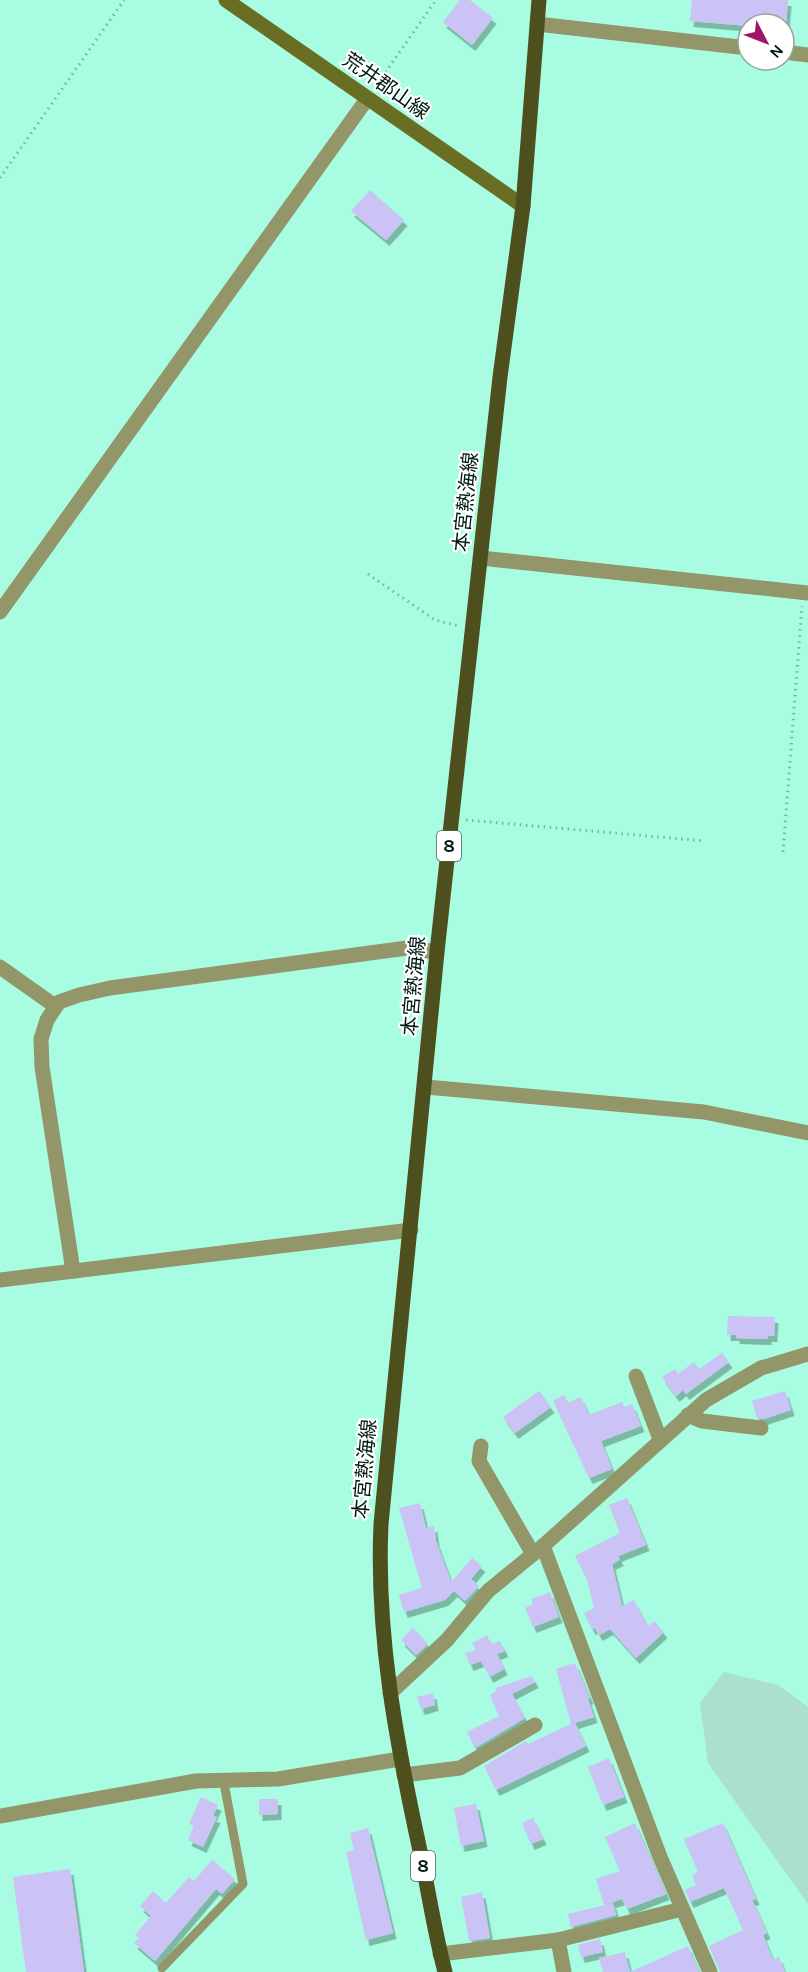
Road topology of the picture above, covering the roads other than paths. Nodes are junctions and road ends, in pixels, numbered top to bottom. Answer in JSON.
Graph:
{"nodes":[{"id":1,"x":226,"y":0,"type":"edge"},
{"id":2,"x":539,"y":0,"type":"edge"},
{"id":3,"x":537,"y":24,"type":"junction"},
{"id":4,"x":736,"y":47,"type":"edge"},
{"id":5,"x":367,"y":99,"type":"junction"},
{"id":6,"x":523,"y":206,"type":"junction"},
{"id":7,"x":481,"y":558,"type":"junction"},
{"id":8,"x":805,"y":593,"type":"edge"},
{"id":9,"x":0,"y":612,"type":"edge"},
{"id":10,"x":437,"y":952,"type":"junction"},
{"id":11,"x":0,"y":967,"type":"edge"},
{"id":12,"x":55,"y":1006,"type":"junction"},
{"id":13,"x":426,"y":1087,"type":"junction"},
{"id":14,"x":808,"y":1133,"type":"edge"},
{"id":15,"x":411,"y":1230,"type":"junction"},
{"id":16,"x":73,"y":1271,"type":"junction"},
{"id":17,"x":0,"y":1280,"type":"edge"},
{"id":18,"x":808,"y":1354,"type":"edge"},
{"id":19,"x":636,"y":1376,"type":"dead end"},
{"id":20,"x":688,"y":1415,"type":"junction"},
{"id":21,"x":761,"y":1428,"type":"dead end"},
{"id":22,"x":660,"y":1439,"type":"junction"},
{"id":23,"x":481,"y":1446,"type":"dead end"},
{"id":24,"x":538,"y":1550,"type":"junction"},
{"id":25,"x":390,"y":1692,"type":"junction"},
{"id":26,"x":535,"y":1725,"type":"dead end"},
{"id":27,"x":400,"y":1759,"type":"junction"},
{"id":28,"x":404,"y":1775,"type":"junction"},
{"id":29,"x":223,"y":1778,"type":"junction"},
{"id":30,"x":0,"y":1816,"type":"edge"},
{"id":31,"x":682,"y":1909,"type":"junction"},
{"id":32,"x":558,"y":1940,"type":"junction"},
{"id":33,"x":440,"y":1954,"type":"junction"},
{"id":34,"x":162,"y":1968,"type":"dead end"},
{"id":35,"x":445,"y":1972,"type":"edge"},
{"id":36,"x":564,"y":1972,"type":"edge"},
{"id":37,"x":710,"y":1972,"type":"edge"}],
"edges":[{"from":1,"to":5,"type":"main road","name":"荒井郡山線"},
{"from":2,"to":3,"type":"main road","name":"本宮熱海線","number":"8"},
{"from":3,"to":4,"type":"street"},
{"from":3,"to":6,"type":"main road","name":"本宮熱海線","number":"8"},
{"from":5,"to":6,"type":"main road","name":"荒井郡山線"},
{"from":5,"to":9,"type":"street"},
{"from":6,"to":7,"type":"main road","name":"本宮熱海線","number":"8"},
{"from":7,"to":8,"type":"street"},
{"from":7,"to":10,"type":"main road","name":"本宮熱海線","number":"8"},
{"from":10,"to":12,"type":"street"},
{"from":10,"to":13,"type":"main road","name":"本宮熱海線","number":"8"},
{"from":11,"to":12,"type":"street"},
{"from":12,"to":16,"type":"street"},
{"from":13,"to":14,"type":"street"},
{"from":13,"to":15,"type":"main road","name":"本宮熱海線","number":"8"},
{"from":15,"to":16,"type":"street"},
{"from":15,"to":25,"type":"main road","name":"本宮熱海線","number":"8"},
{"from":16,"to":17,"type":"street"},
{"from":18,"to":20,"type":"street"},
{"from":19,"to":22,"type":"street"},
{"from":20,"to":21,"type":"street"},
{"from":20,"to":22,"type":"street"},
{"from":22,"to":24,"type":"street"},
{"from":23,"to":24,"type":"street"},
{"from":24,"to":25,"type":"street"},
{"from":24,"to":31,"type":"street"},
{"from":25,"to":27,"type":"main road","name":"本宮熱海線","number":"8"},
{"from":26,"to":28,"type":"street"},
{"from":27,"to":28,"type":"main road","name":"本宮熱海線","number":"8"},
{"from":27,"to":29,"type":"street"},
{"from":28,"to":33,"type":"main road","name":"本宮熱海線","number":"8"},
{"from":29,"to":30,"type":"street"},
{"from":29,"to":34,"type":"lane"},
{"from":31,"to":32,"type":"street"},
{"from":31,"to":37,"type":"street"},
{"from":32,"to":33,"type":"street"},
{"from":32,"to":36,"type":"street"},
{"from":33,"to":35,"type":"main road","name":"本宮熱海線","number":"8"}]}
